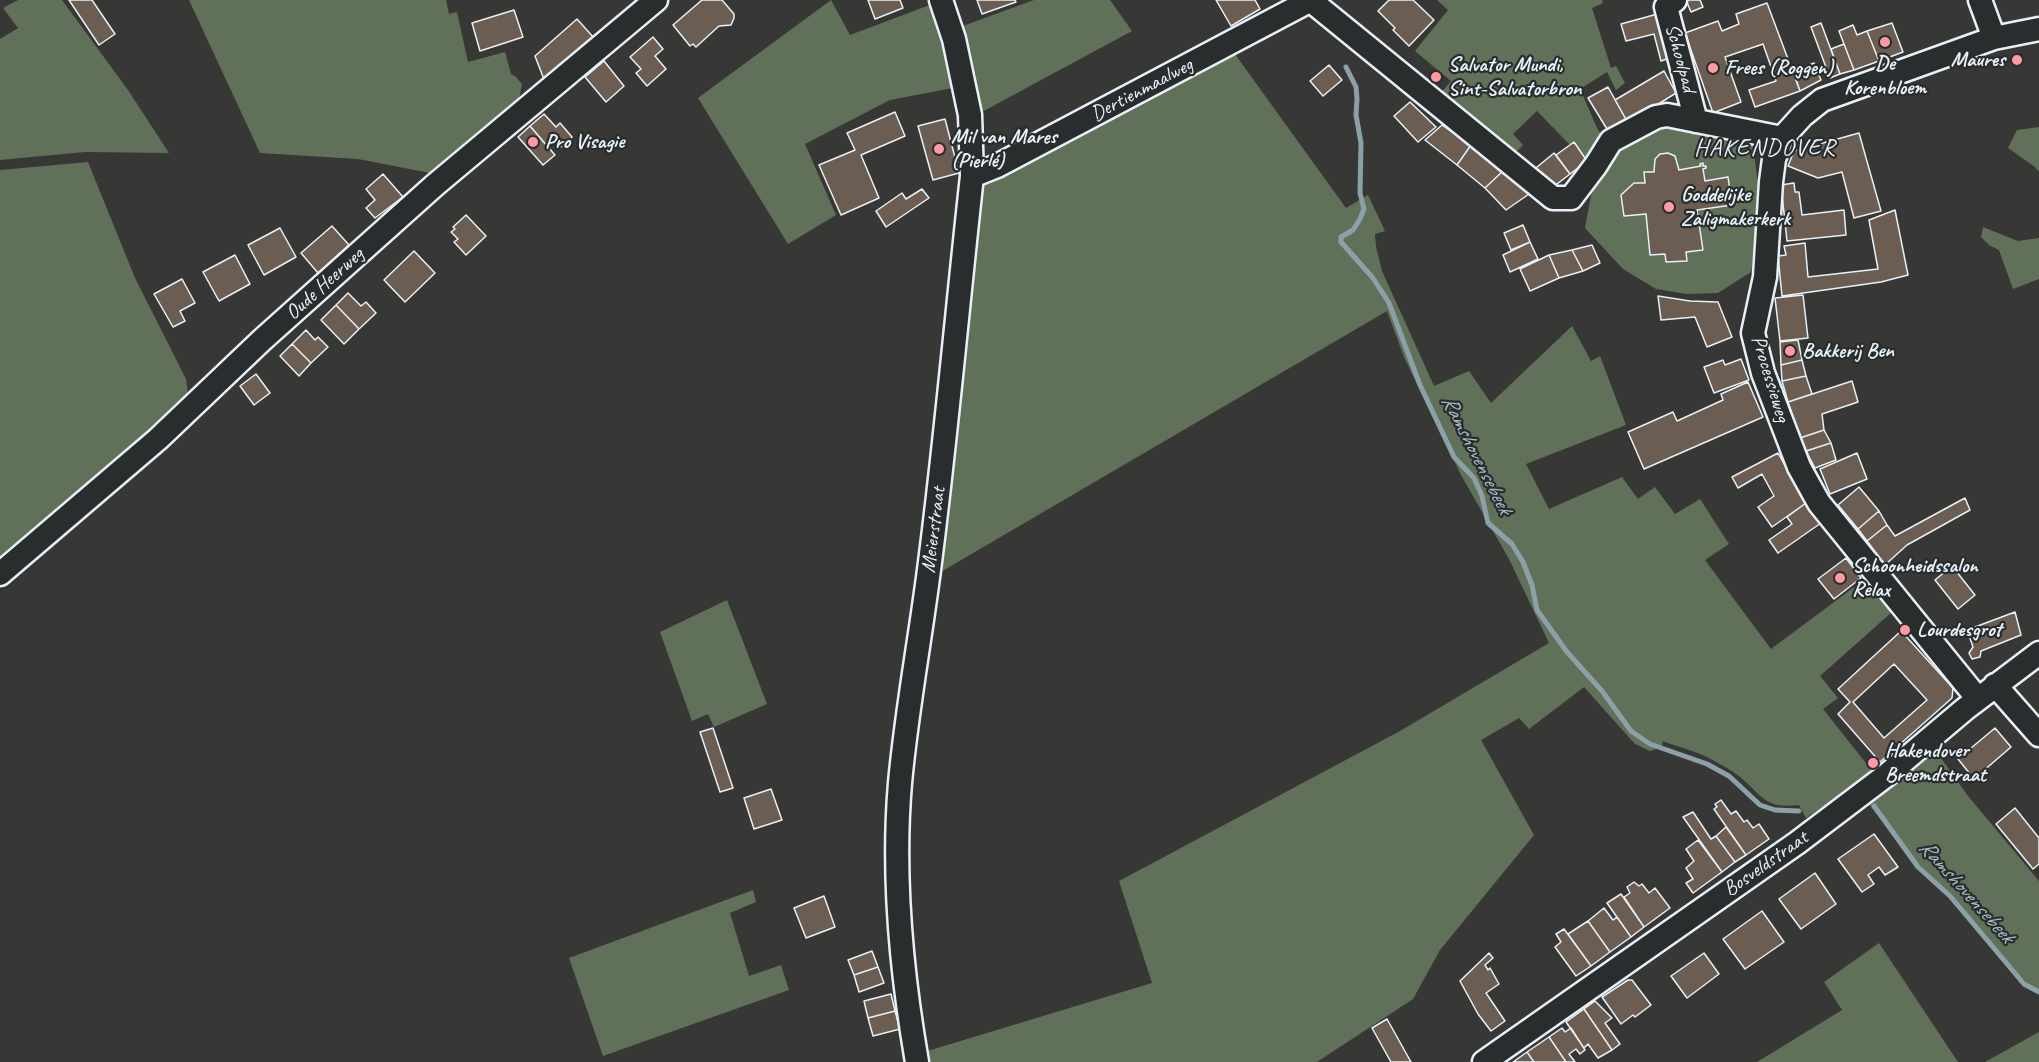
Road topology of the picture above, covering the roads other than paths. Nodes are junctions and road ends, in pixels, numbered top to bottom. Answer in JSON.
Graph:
{"nodes":[{"id":1,"x":656,"y":0,"type":"edge"},
{"id":2,"x":941,"y":0,"type":"edge"},
{"id":3,"x":1311,"y":0,"type":"edge"},
{"id":4,"x":1675,"y":0,"type":"edge"},
{"id":5,"x":1980,"y":0,"type":"edge"},
{"id":6,"x":2039,"y":30,"type":"edge"},
{"id":7,"x":1994,"y":38,"type":"junction"},
{"id":8,"x":1696,"y":120,"type":"junction"},
{"id":9,"x":1782,"y":138,"type":"junction"},
{"id":10,"x":972,"y":176,"type":"junction"},
{"id":11,"x":1,"y":572,"type":"edge"},
{"id":12,"x":2039,"y":653,"type":"edge"},
{"id":13,"x":1987,"y":692,"type":"junction"},
{"id":14,"x":2039,"y":735,"type":"edge"},
{"id":15,"x":917,"y":1062,"type":"edge"},
{"id":16,"x":1484,"y":1062,"type":"edge"}],
"edges":[{"from":1,"to":11,"type":"street","name":"Oude Heerweg"},
{"from":2,"to":10,"type":"street","name":"Meierstraat"},
{"from":3,"to":8,"type":"street"},
{"from":3,"to":10,"type":"street","name":"Dertienmaalweg"},
{"from":4,"to":8,"type":"street","name":"Schoolpad"},
{"from":5,"to":7,"type":"street"},
{"from":6,"to":7,"type":"street","name":"Processieweg"},
{"from":7,"to":9,"type":"street","name":"Processieweg"},
{"from":8,"to":9,"type":"street"},
{"from":9,"to":13,"type":"street","name":"Processieweg"},
{"from":10,"to":15,"type":"street","name":"Meierstraat"},
{"from":12,"to":13,"type":"street","name":"Bosveldstraat"},
{"from":13,"to":14,"type":"street","name":"Processieweg"},
{"from":13,"to":16,"type":"street","name":"Bosveldstraat"}]}
